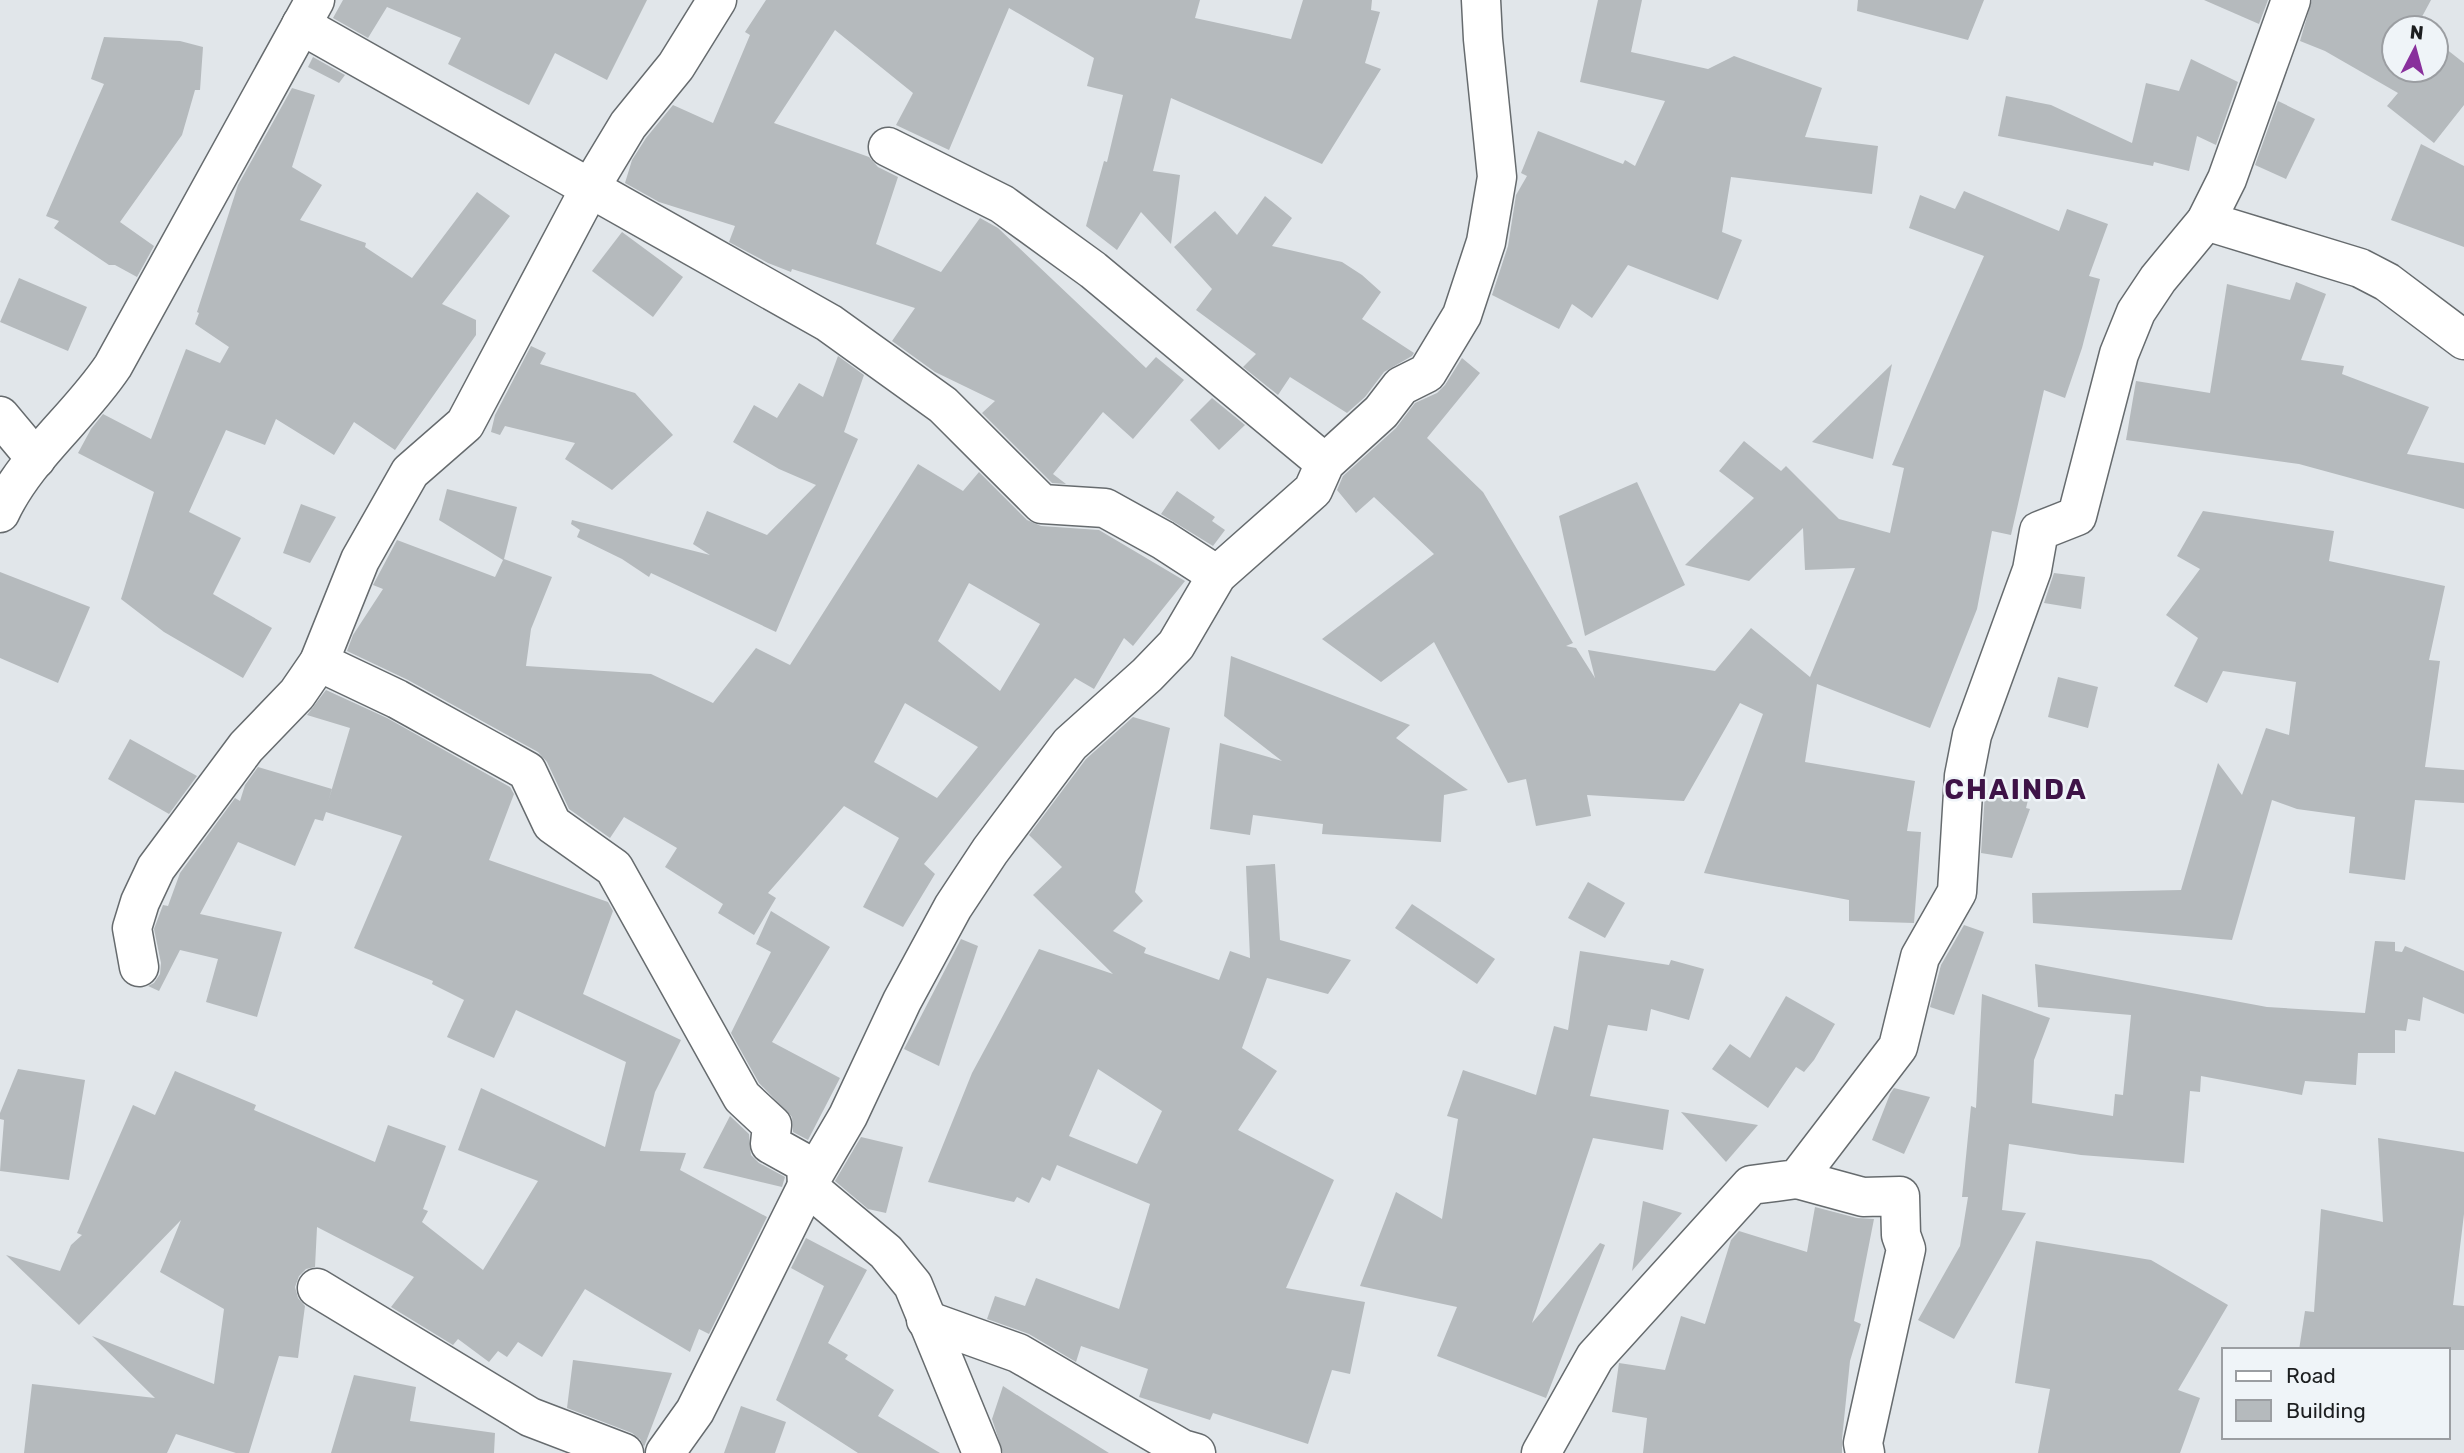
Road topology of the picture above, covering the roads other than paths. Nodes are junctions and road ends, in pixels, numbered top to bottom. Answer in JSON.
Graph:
{"nodes":[{"id":1,"x":717,"y":0,"type":"edge"},
{"id":2,"x":1481,"y":0,"type":"edge"},
{"id":3,"x":2291,"y":0,"type":"edge"},
{"id":4,"x":308,"y":13,"type":"edge"},
{"id":5,"x":888,"y":147,"type":"dead end"},
{"id":6,"x":590,"y":188,"type":"junction"},
{"id":7,"x":2206,"y":221,"type":"junction"},
{"id":8,"x":2464,"y":340,"type":"edge"},
{"id":9,"x":0,"y":416,"type":"edge"},
{"id":10,"x":36,"y":459,"type":"junction"},
{"id":11,"x":1325,"y":463,"type":"junction"},
{"id":12,"x":0,"y":513,"type":"edge"},
{"id":13,"x":1217,"y":575,"type":"junction"},
{"id":14,"x":319,"y":662,"type":"junction"},
{"id":15,"x":139,"y":967,"type":"dead end"},
{"id":16,"x":1797,"y":1180,"type":"junction"},
{"id":17,"x":807,"y":1186,"type":"junction"},
{"id":18,"x":317,"y":1288,"type":"dead end"},
{"id":19,"x":926,"y":1321,"type":"junction"},
{"id":20,"x":624,"y":1453,"type":"edge"},
{"id":21,"x":665,"y":1453,"type":"edge"},
{"id":22,"x":982,"y":1453,"type":"edge"},
{"id":23,"x":1196,"y":1453,"type":"edge"},
{"id":24,"x":1541,"y":1453,"type":"edge"},
{"id":25,"x":1865,"y":1453,"type":"edge"}],
"edges":[{"from":1,"to":6,"type":"street"},
{"from":2,"to":11,"type":"street"},
{"from":3,"to":7,"type":"street"},
{"from":4,"to":6,"type":"street"},
{"from":4,"to":10,"type":"street"},
{"from":5,"to":11,"type":"street"},
{"from":6,"to":13,"type":"street"},
{"from":6,"to":14,"type":"street"},
{"from":7,"to":8,"type":"street"},
{"from":7,"to":16,"type":"street"},
{"from":9,"to":10,"type":"street"},
{"from":10,"to":12,"type":"street"},
{"from":11,"to":13,"type":"street"},
{"from":13,"to":17,"type":"street"},
{"from":14,"to":15,"type":"street"},
{"from":14,"to":17,"type":"street"},
{"from":16,"to":24,"type":"street"},
{"from":16,"to":25,"type":"street"},
{"from":17,"to":19,"type":"street"},
{"from":17,"to":21,"type":"street"},
{"from":18,"to":20,"type":"street"},
{"from":19,"to":22,"type":"street"},
{"from":19,"to":23,"type":"street"}]}
